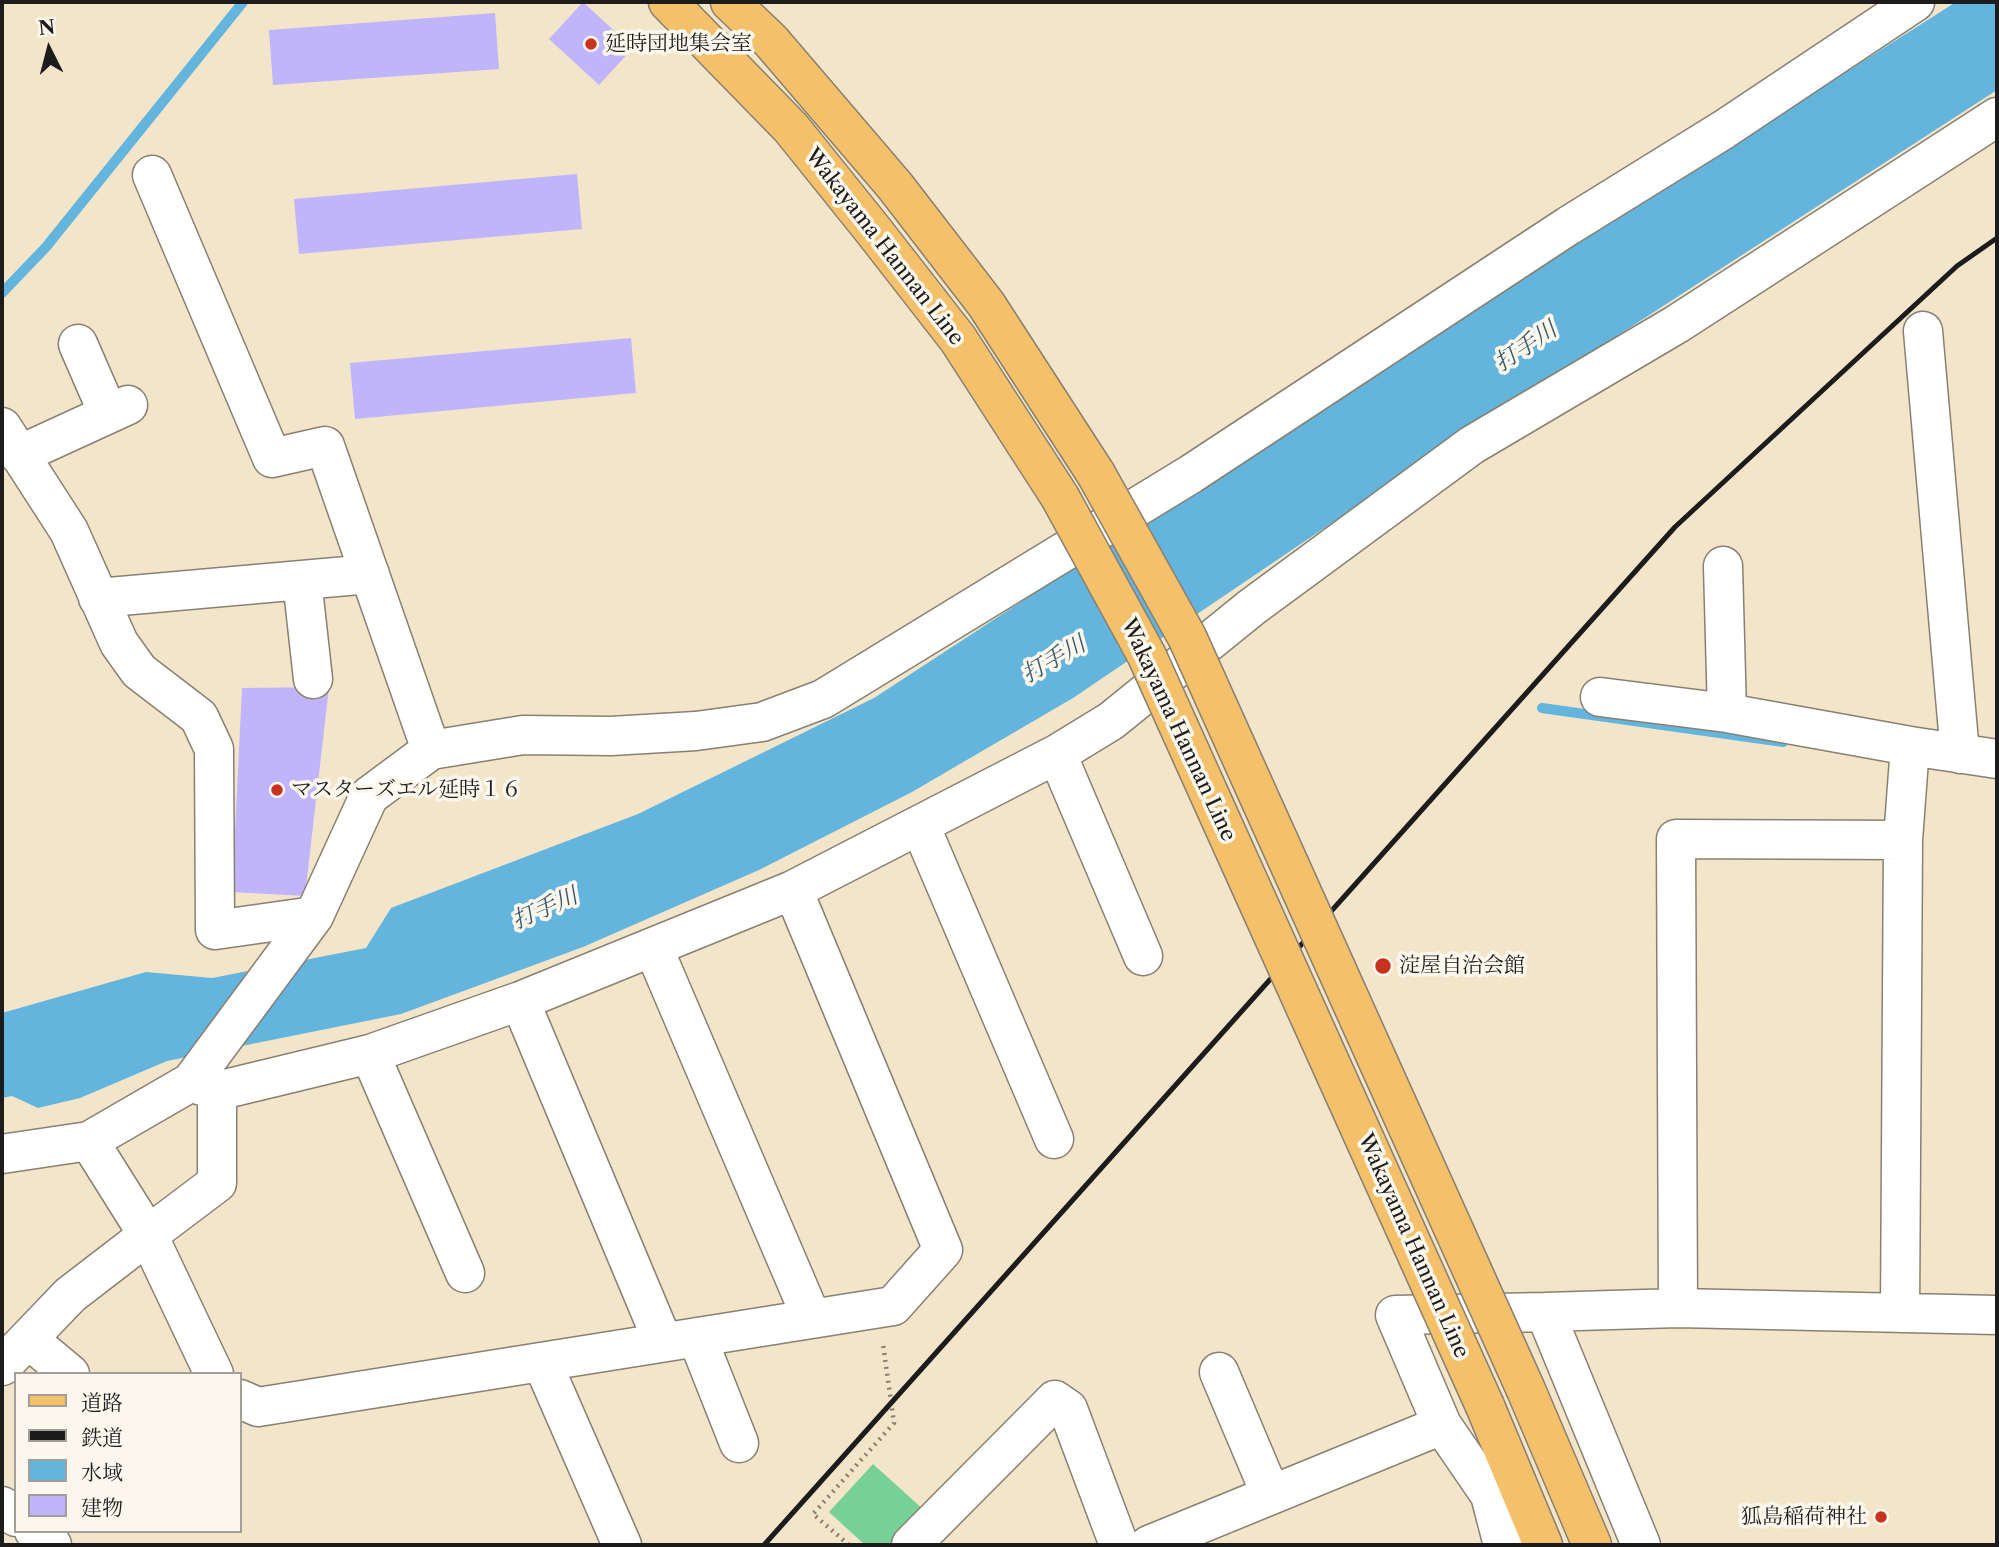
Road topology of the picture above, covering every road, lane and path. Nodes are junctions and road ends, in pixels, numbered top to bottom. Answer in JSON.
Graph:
{"nodes":[{"id":1,"x":668,"y":2,"type":"edge"},
{"id":2,"x":730,"y":2,"type":"edge"},
{"id":3,"x":1915,"y":2,"type":"edge"},
{"id":4,"x":1997,"y":117,"type":"edge"},
{"id":5,"x":152,"y":175,"type":"dead end"},
{"id":6,"x":1923,"y":331,"type":"dead end"},
{"id":7,"x":78,"y":344,"type":"dead end"},
{"id":8,"x":10,"y":441,"type":"edge"},
{"id":9,"x":1723,"y":566,"type":"dead end"},
{"id":10,"x":370,"y":575,"type":"junction"},
{"id":11,"x":302,"y":580,"type":"junction"},
{"id":12,"x":98,"y":598,"type":"junction"},
{"id":13,"x":313,"y":679,"type":"dead end"},
{"id":14,"x":1600,"y":697,"type":"dead end"},
{"id":15,"x":1727,"y":713,"type":"junction"},
{"id":16,"x":1910,"y":746,"type":"junction"},
{"id":17,"x":431,"y":750,"type":"junction"},
{"id":18,"x":1057,"y":754,"type":"junction"},
{"id":19,"x":1960,"y":754,"type":"junction"},
{"id":20,"x":1997,"y":759,"type":"edge"},
{"id":21,"x":920,"y":825,"type":"junction"},
{"id":22,"x":1903,"y":840,"type":"junction"},
{"id":23,"x":793,"y":890,"type":"junction"},
{"id":24,"x":314,"y":916,"type":"junction"},
{"id":25,"x":653,"y":947,"type":"junction"},
{"id":26,"x":1143,"y":956,"type":"dead end"},
{"id":27,"x":520,"y":1001,"type":"junction"},
{"id":28,"x":370,"y":1054,"type":"junction"},
{"id":29,"x":206,"y":1077,"type":"junction"},
{"id":30,"x":1054,"y":1139,"type":"dead end"},
{"id":31,"x":89,"y":1141,"type":"junction"},
{"id":32,"x":2,"y":1154,"type":"edge"},
{"id":33,"x":148,"y":1235,"type":"junction"},
{"id":34,"x":465,"y":1273,"type":"dead end"},
{"id":35,"x":878,"y":1308,"type":"junction"},
{"id":36,"x":1678,"y":1308,"type":"junction"},
{"id":37,"x":1545,"y":1312,"type":"junction"},
{"id":38,"x":1900,"y":1312,"type":"junction"},
{"id":39,"x":1997,"y":1315,"type":"edge"},
{"id":40,"x":811,"y":1319,"type":"junction"},
{"id":41,"x":680,"y":1340,"type":"junction"},
{"id":42,"x":9,"y":1356,"type":"edge"},
{"id":43,"x":542,"y":1362,"type":"junction"},
{"id":44,"x":63,"y":1372,"type":"edge"},
{"id":45,"x":213,"y":1372,"type":"edge"},
{"id":46,"x":1219,"y":1372,"type":"dead end"},
{"id":47,"x":242,"y":1400,"type":"edge"},
{"id":48,"x":1442,"y":1425,"type":"junction"},
{"id":49,"x":739,"y":1443,"type":"dead end"},
{"id":50,"x":1271,"y":1496,"type":"junction"},
{"id":51,"x":37,"y":1533,"type":"edge"},
{"id":52,"x":52,"y":1545,"type":"edge"},
{"id":53,"x":622,"y":1545,"type":"edge"},
{"id":54,"x":849,"y":1545,"type":"edge"},
{"id":55,"x":911,"y":1545,"type":"edge"},
{"id":56,"x":1119,"y":1545,"type":"edge"},
{"id":57,"x":1149,"y":1545,"type":"edge"},
{"id":58,"x":1503,"y":1545,"type":"edge"},
{"id":59,"x":1543,"y":1545,"type":"edge"},
{"id":60,"x":1592,"y":1545,"type":"edge"},
{"id":61,"x":1641,"y":1545,"type":"edge"}],
"edges":[{"from":1,"to":59,"type":"main road","name":"Wakayama Hannan Line","bridge":true},
{"from":2,"to":60,"type":"main road","name":"Wakayama Hannan Line","bridge":true},
{"from":3,"to":17,"type":"street"},
{"from":4,"to":18,"type":"street"},
{"from":5,"to":10,"type":"street"},
{"from":6,"to":19,"type":"street"},
{"from":7,"to":8,"type":"street"},
{"from":8,"to":12,"type":"street"},
{"from":9,"to":15,"type":"street"},
{"from":10,"to":11,"type":"street"},
{"from":10,"to":17,"type":"street"},
{"from":11,"to":12,"type":"street"},
{"from":11,"to":13,"type":"street"},
{"from":12,"to":24,"type":"street"},
{"from":14,"to":15,"type":"street"},
{"from":15,"to":16,"type":"street"},
{"from":16,"to":19,"type":"street"},
{"from":16,"to":22,"type":"street"},
{"from":17,"to":24,"type":"street"},
{"from":18,"to":21,"type":"street"},
{"from":18,"to":26,"type":"street"},
{"from":19,"to":20,"type":"street"},
{"from":21,"to":23,"type":"street"},
{"from":21,"to":30,"type":"street"},
{"from":22,"to":36,"type":"street"},
{"from":22,"to":38,"type":"street"},
{"from":23,"to":25,"type":"street"},
{"from":23,"to":35,"type":"street"},
{"from":24,"to":29,"type":"street"},
{"from":25,"to":27,"type":"street"},
{"from":25,"to":40,"type":"street"},
{"from":27,"to":28,"type":"street"},
{"from":27,"to":41,"type":"street"},
{"from":28,"to":29,"type":"street"},
{"from":28,"to":34,"type":"street"},
{"from":29,"to":31,"type":"street"},
{"from":29,"to":33,"type":"street"},
{"from":31,"to":32,"type":"street"},
{"from":31,"to":33,"type":"street"},
{"from":33,"to":42,"type":"street"},
{"from":33,"to":45,"type":"street"},
{"from":35,"to":40,"type":"street"},
{"from":35,"to":54,"type":"path"},
{"from":36,"to":37,"type":"street"},
{"from":36,"to":38,"type":"street"},
{"from":37,"to":48,"type":"street"},
{"from":37,"to":61,"type":"street"},
{"from":38,"to":39,"type":"street"},
{"from":40,"to":41,"type":"street"},
{"from":41,"to":43,"type":"street"},
{"from":41,"to":49,"type":"street"},
{"from":42,"to":44,"type":"street"},
{"from":43,"to":47,"type":"street"},
{"from":43,"to":53,"type":"street"},
{"from":46,"to":50,"type":"street"},
{"from":48,"to":50,"type":"street"},
{"from":48,"to":58,"type":"street"},
{"from":50,"to":57,"type":"street"},
{"from":51,"to":52,"type":"street"},
{"from":55,"to":56,"type":"street"}]}
